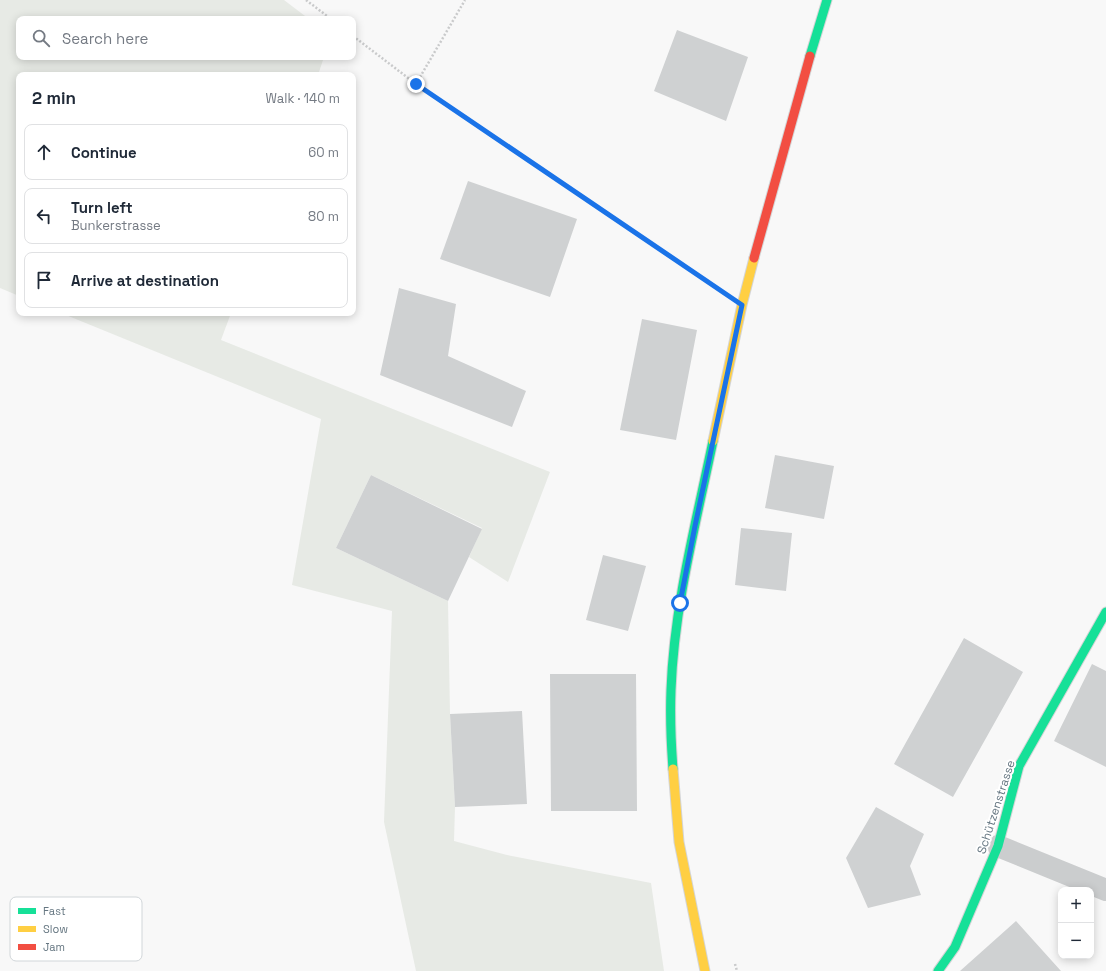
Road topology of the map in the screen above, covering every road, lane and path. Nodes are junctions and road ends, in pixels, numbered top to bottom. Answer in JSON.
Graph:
{"nodes":[{"id":1,"x":306,"y":0,"type":"edge"},
{"id":2,"x":465,"y":0,"type":"edge"},
{"id":3,"x":827,"y":0,"type":"edge"},
{"id":4,"x":327,"y":16,"type":"edge"},
{"id":5,"x":356,"y":38,"type":"edge"},
{"id":6,"x":416,"y":84,"type":"junction"},
{"id":7,"x":742,"y":305,"type":"junction"},
{"id":8,"x":1106,"y":612,"type":"edge"},
{"id":9,"x":998,"y":846,"type":"junction"},
{"id":10,"x":1106,"y":890,"type":"edge"},
{"id":11,"x":705,"y":971,"type":"edge"},
{"id":12,"x":938,"y":971,"type":"edge"}],
"edges":[{"from":1,"to":4,"type":"path"},
{"from":2,"to":6,"type":"path"},
{"from":3,"to":7,"type":"main road"},
{"from":5,"to":6,"type":"path"},
{"from":6,"to":7,"type":"path"},
{"from":7,"to":11,"type":"main road"},
{"from":8,"to":9,"type":"main road","name":"Schützenstrasse"},
{"from":9,"to":10,"type":"street"},
{"from":9,"to":12,"type":"main road","name":"Schützenstrasse"}]}
